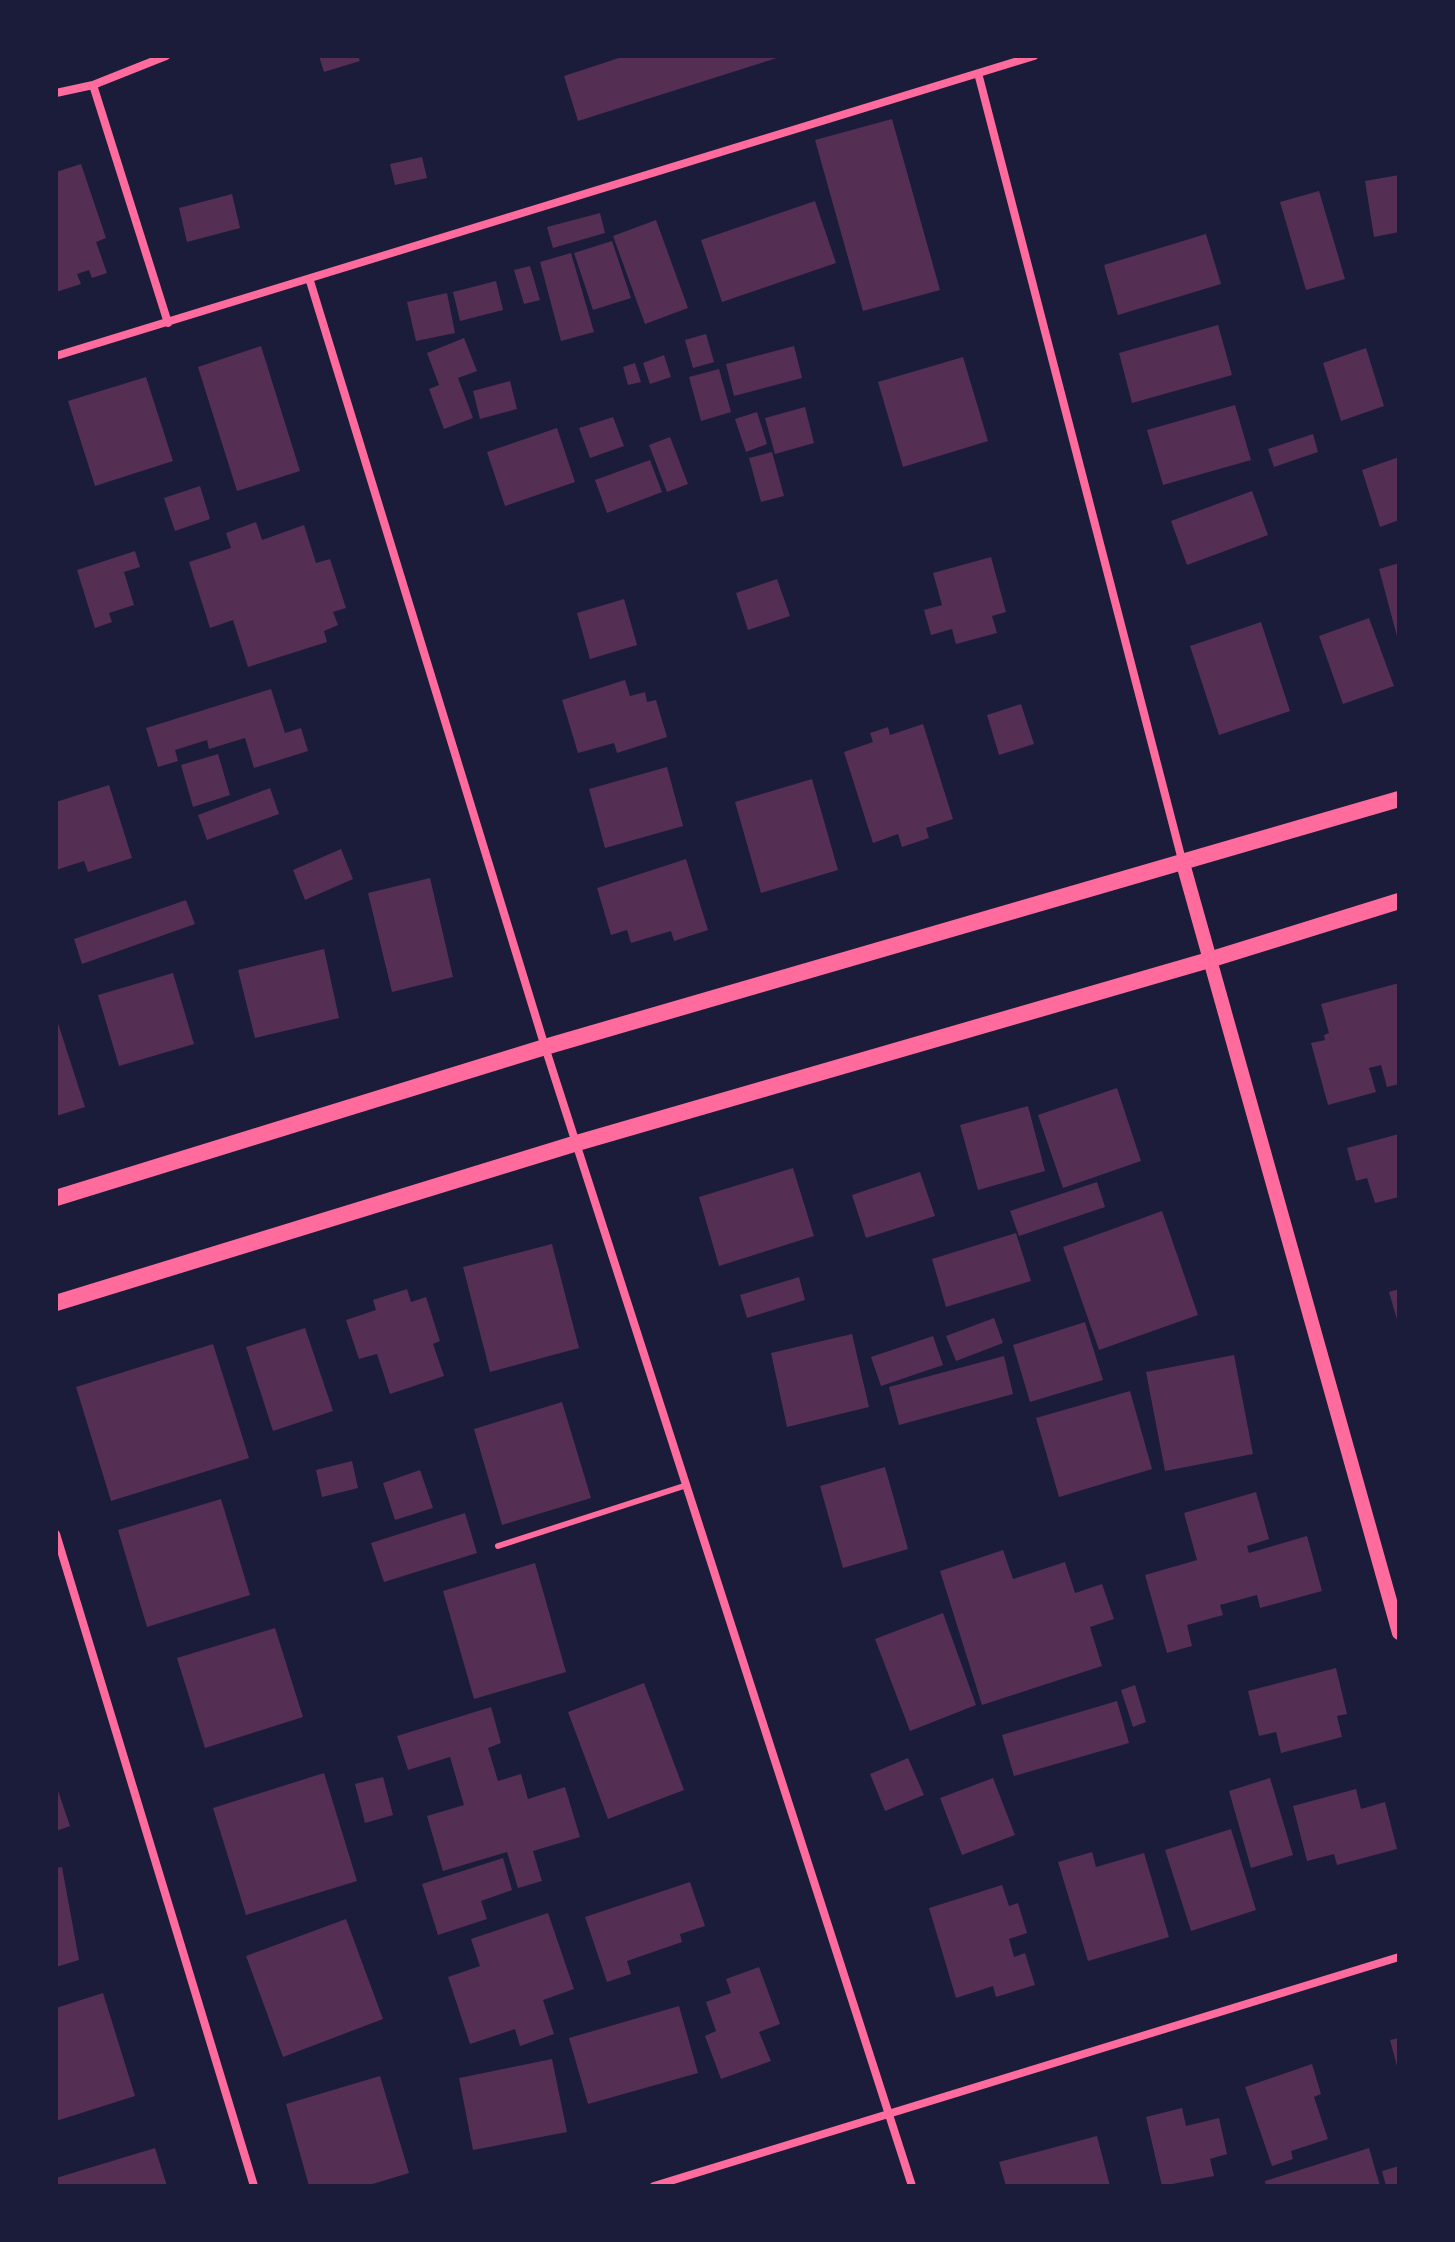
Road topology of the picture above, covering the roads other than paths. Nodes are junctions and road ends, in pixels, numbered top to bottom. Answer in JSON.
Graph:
{"nodes":[{"id":1,"x":166,"y":56,"type":"edge"},
{"id":2,"x":1034,"y":56,"type":"edge"},
{"id":3,"x":978,"y":73,"type":"junction"},
{"id":4,"x":93,"y":85,"type":"junction"},
{"id":5,"x":56,"y":93,"type":"edge"},
{"id":6,"x":310,"y":281,"type":"junction"},
{"id":7,"x":168,"y":323,"type":"junction"},
{"id":8,"x":56,"y":356,"type":"edge"},
{"id":9,"x":1399,"y":799,"type":"edge"},
{"id":10,"x":1182,"y":860,"type":"junction"},
{"id":11,"x":1399,"y":901,"type":"edge"},
{"id":12,"x":1209,"y":960,"type":"junction"},
{"id":13,"x":545,"y":1047,"type":"junction"},
{"id":14,"x":577,"y":1143,"type":"junction"},
{"id":15,"x":56,"y":1198,"type":"edge"},
{"id":16,"x":56,"y":1303,"type":"edge"},
{"id":17,"x":687,"y":1485,"type":"junction"},
{"id":18,"x":56,"y":1534,"type":"edge"},
{"id":19,"x":498,"y":1546,"type":"dead end"},
{"id":20,"x":1399,"y":1633,"type":"edge"},
{"id":21,"x":1399,"y":1957,"type":"edge"},
{"id":22,"x":890,"y":2115,"type":"junction"},
{"id":23,"x":254,"y":2186,"type":"edge"},
{"id":24,"x":654,"y":2186,"type":"edge"},
{"id":25,"x":912,"y":2186,"type":"edge"}],
"edges":[{"from":1,"to":4,"type":"street"},
{"from":2,"to":3,"type":"street"},
{"from":3,"to":6,"type":"street"},
{"from":3,"to":10,"type":"street"},
{"from":4,"to":5,"type":"street"},
{"from":4,"to":7,"type":"street"},
{"from":6,"to":7,"type":"street"},
{"from":6,"to":13,"type":"street"},
{"from":7,"to":8,"type":"street"},
{"from":9,"to":10,"type":"main road"},
{"from":10,"to":12,"type":"street"},
{"from":10,"to":13,"type":"main road"},
{"from":11,"to":12,"type":"main road"},
{"from":12,"to":14,"type":"main road"},
{"from":12,"to":20,"type":"street"},
{"from":13,"to":14,"type":"street"},
{"from":13,"to":15,"type":"main road"},
{"from":14,"to":16,"type":"main road"},
{"from":14,"to":17,"type":"street"},
{"from":17,"to":19,"type":"lane"},
{"from":17,"to":22,"type":"street"},
{"from":18,"to":23,"type":"street"},
{"from":21,"to":22,"type":"street"},
{"from":22,"to":24,"type":"street"},
{"from":22,"to":25,"type":"street"}]}
